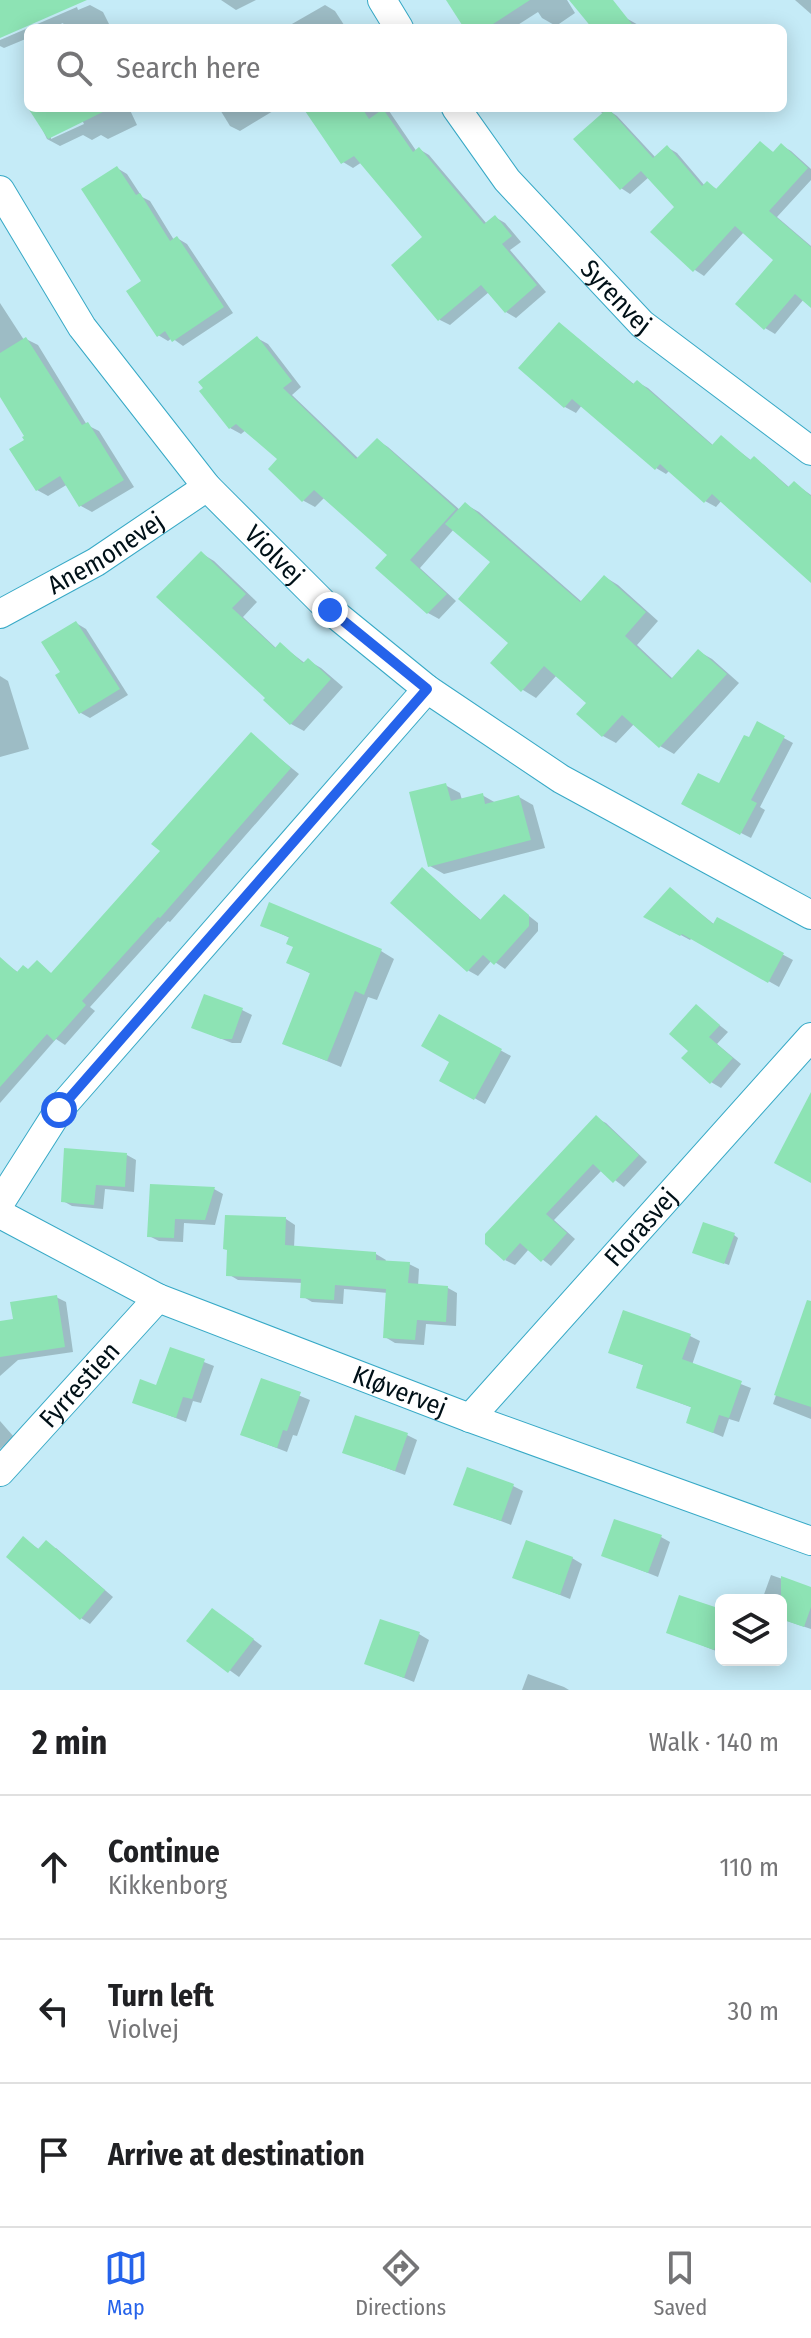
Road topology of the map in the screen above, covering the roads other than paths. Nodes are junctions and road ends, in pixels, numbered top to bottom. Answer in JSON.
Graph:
{"nodes":[{"id":1,"x":382,"y":0,"type":"edge"},
{"id":2,"x":397,"y":24,"type":"edge"},
{"id":3,"x":459,"y":112,"type":"edge"},
{"id":4,"x":0,"y":190,"type":"edge"},
{"id":5,"x":811,"y":451,"type":"edge"},
{"id":6,"x":207,"y":487,"type":"junction"},
{"id":7,"x":0,"y":614,"type":"edge"},
{"id":8,"x":427,"y":689,"type":"junction"},
{"id":9,"x":811,"y":915,"type":"edge"},
{"id":10,"x":811,"y":1037,"type":"edge"},
{"id":11,"x":0,"y":1203,"type":"edge"},
{"id":12,"x":0,"y":1214,"type":"edge"},
{"id":13,"x":158,"y":1298,"type":"junction"},
{"id":14,"x":470,"y":1418,"type":"junction"},
{"id":15,"x":0,"y":1472,"type":"edge"},
{"id":16,"x":811,"y":1541,"type":"edge"}],
"edges":[{"from":1,"to":2,"type":"street"},
{"from":3,"to":5,"type":"street","name":"Syrenvej"},
{"from":4,"to":6,"type":"street","name":"Violvej"},
{"from":6,"to":7,"type":"street","name":"Anemonevej"},
{"from":6,"to":8,"type":"street","name":"Violvej"},
{"from":8,"to":9,"type":"street","name":"Violvej"},
{"from":8,"to":11,"type":"street"},
{"from":10,"to":14,"type":"street","name":"Florasvej"},
{"from":12,"to":13,"type":"street","name":"Kløvervej"},
{"from":13,"to":14,"type":"street","name":"Kløvervej"},
{"from":13,"to":15,"type":"street","name":"Fyrrestien"},
{"from":14,"to":16,"type":"street","name":"Kløvervej"}]}
